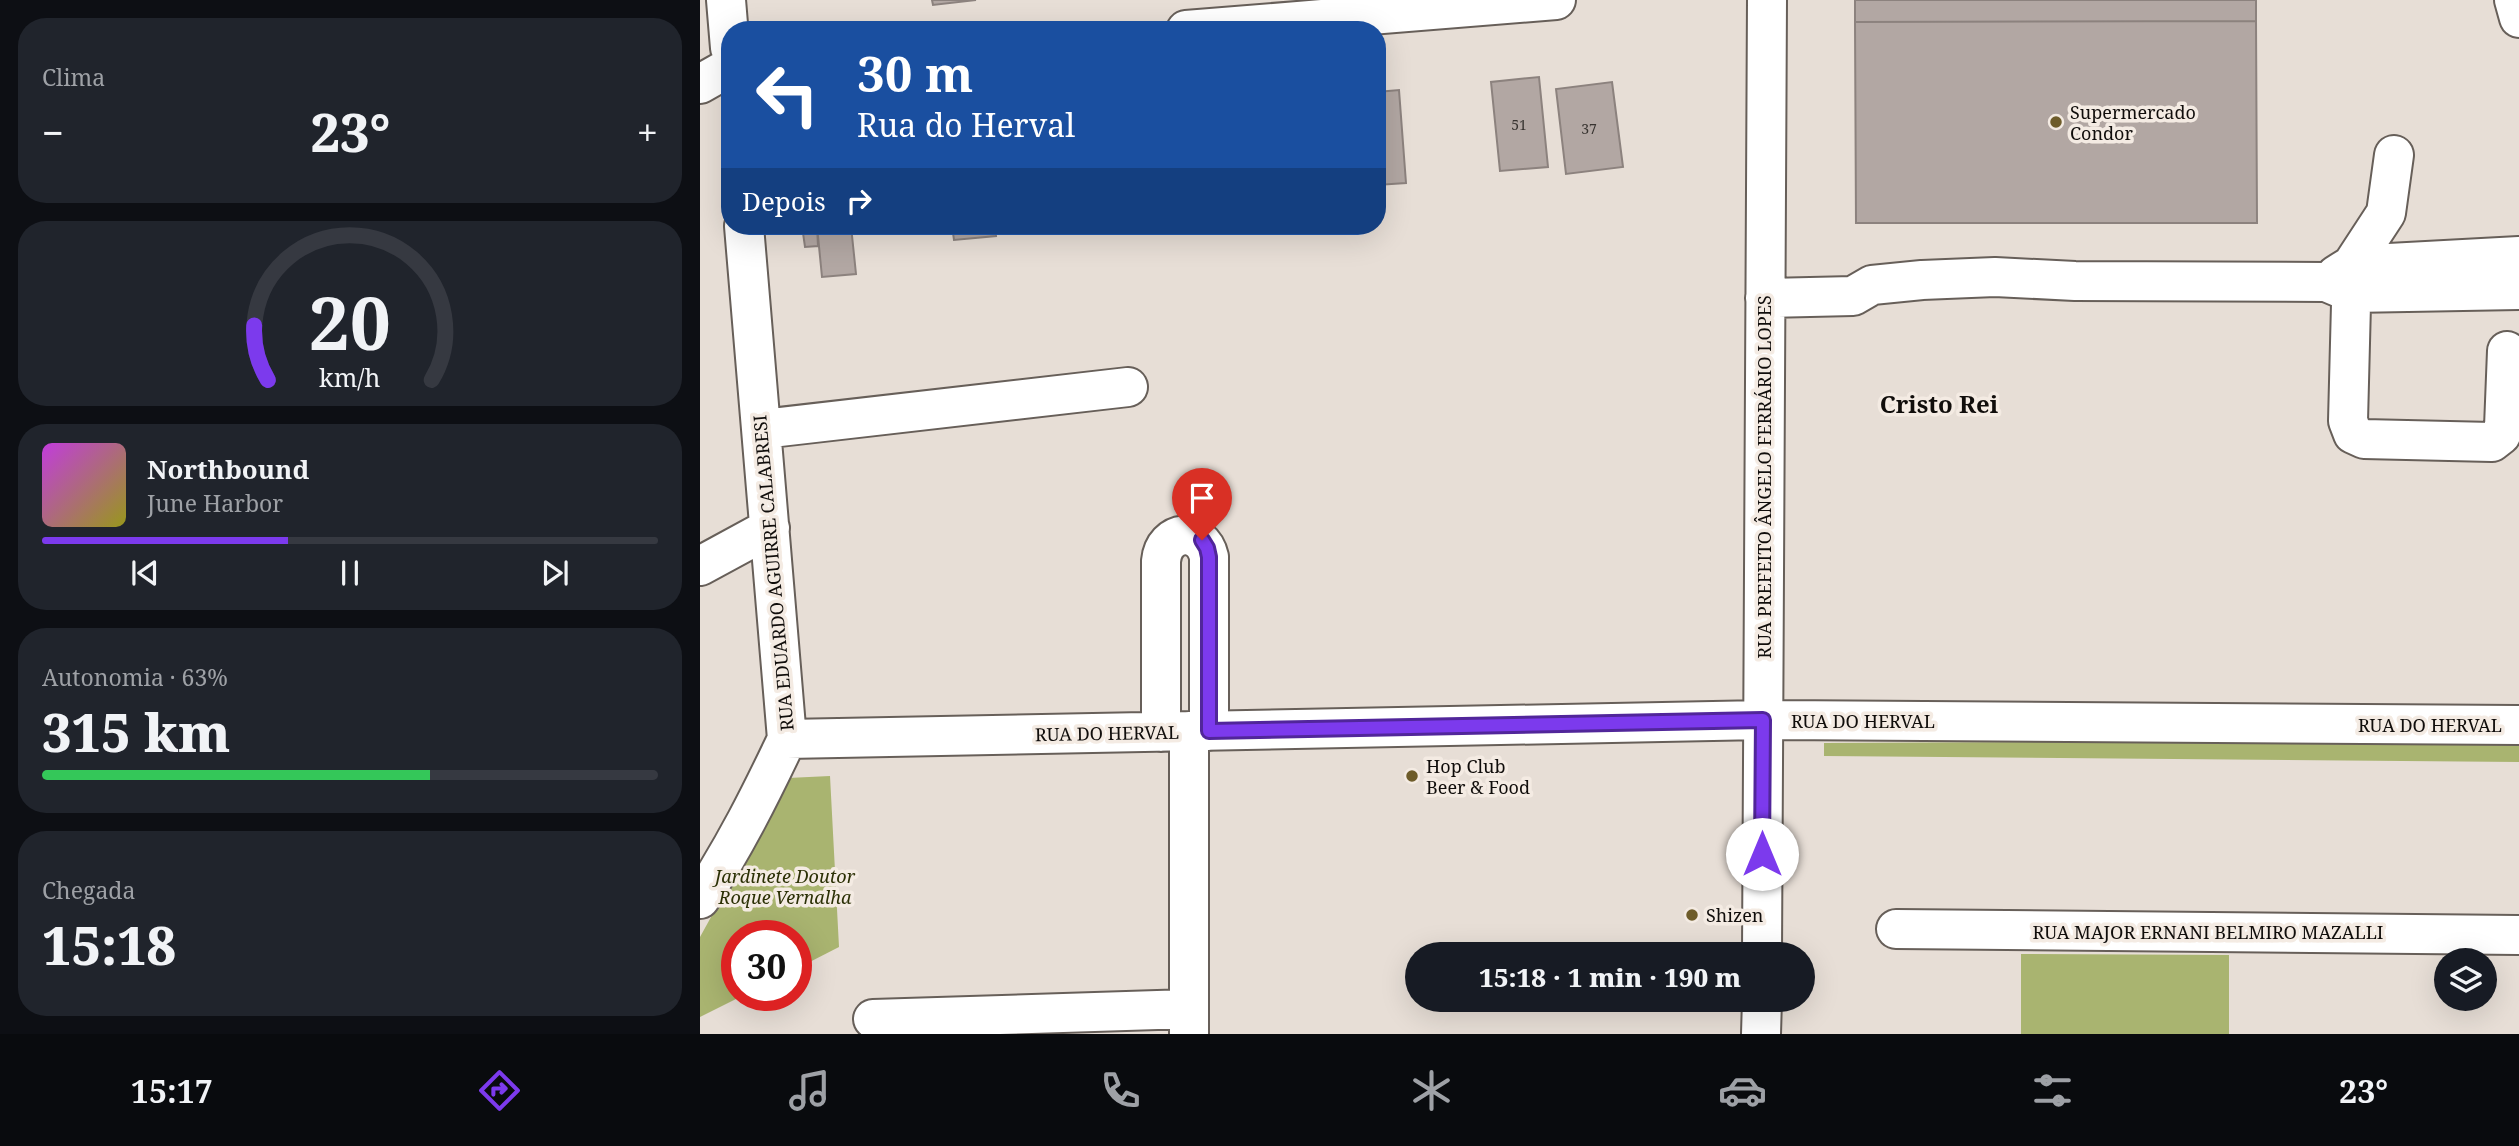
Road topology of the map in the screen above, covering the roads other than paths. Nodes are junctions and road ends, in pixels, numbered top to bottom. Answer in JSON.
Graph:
{"nodes":[{"id":1,"x":726,"y":0,"type":"edge"},
{"id":2,"x":1556,"y":0,"type":"edge"},
{"id":3,"x":1766,"y":0,"type":"edge"},
{"id":4,"x":2514,"y":0,"type":"edge"},
{"id":5,"x":2519,"y":18,"type":"edge"},
{"id":6,"x":728,"y":21,"type":"edge"},
{"id":7,"x":1299,"y":21,"type":"edge"},
{"id":8,"x":721,"y":72,"type":"edge"},
{"id":9,"x":700,"y":84,"type":"edge"},
{"id":10,"x":2394,"y":155,"type":"dead end"},
{"id":11,"x":745,"y":235,"type":"edge"},
{"id":12,"x":2519,"y":256,"type":"edge"},
{"id":13,"x":2343,"y":280,"type":"junction"},
{"id":14,"x":1765,"y":288,"type":"junction"},
{"id":15,"x":2519,"y":290,"type":"edge"},
{"id":16,"x":2507,"y":351,"type":"dead end"},
{"id":17,"x":1129,"y":387,"type":"dead end"},
{"id":18,"x":762,"y":429,"type":"junction"},
{"id":19,"x":770,"y":528,"type":"junction"},
{"id":20,"x":700,"y":566,"type":"edge"},
{"id":21,"x":1763,"y":720,"type":"junction"},
{"id":22,"x":2519,"y":725,"type":"edge"},
{"id":23,"x":1186,"y":732,"type":"junction"},
{"id":24,"x":787,"y":739,"type":"junction"},
{"id":25,"x":700,"y":899,"type":"edge"},
{"id":26,"x":1896,"y":929,"type":"dead end"},
{"id":27,"x":2519,"y":935,"type":"edge"},
{"id":28,"x":1762,"y":942,"type":"edge"},
{"id":29,"x":1762,"y":1012,"type":"edge"},
{"id":30,"x":873,"y":1019,"type":"dead end"},
{"id":31,"x":1189,"y":1021,"type":"edge"},
{"id":32,"x":983,"y":1025,"type":"edge"},
{"id":33,"x":1761,"y":1034,"type":"edge"}],
"edges":[{"from":1,"to":6,"type":"street"},
{"from":2,"to":7,"type":"street"},
{"from":3,"to":14,"type":"street","name":"RUA PREFEITO ÂNGELO FERRÁRIO LOPES"},
{"from":4,"to":5,"type":"street"},
{"from":8,"to":9,"type":"street"},
{"from":10,"to":13,"type":"street"},
{"from":11,"to":18,"type":"street","name":"RUA EDUARDO AGUIRRE CALABRESI"},
{"from":12,"to":13,"type":"street"},
{"from":13,"to":14,"type":"street"},
{"from":13,"to":15,"type":"street"},
{"from":13,"to":16,"type":"street"},
{"from":14,"to":21,"type":"street","name":"RUA PREFEITO ÂNGELO FERRÁRIO LOPES"},
{"from":17,"to":18,"type":"street"},
{"from":18,"to":19,"type":"street","name":"RUA EDUARDO AGUIRRE CALABRESI"},
{"from":19,"to":20,"type":"street"},
{"from":19,"to":24,"type":"street","name":"RUA EDUARDO AGUIRRE CALABRESI"},
{"from":21,"to":22,"type":"street","name":"RUA DO HERVAL"},
{"from":21,"to":23,"type":"street","name":"RUA DO HERVAL"},
{"from":21,"to":28,"type":"street","name":"RUA PREFEITO ÂNGELO FERRÁRIO LOPES"},
{"from":23,"to":24,"type":"street","name":"RUA DO HERVAL"},
{"from":23,"to":31,"type":"street"},
{"from":24,"to":25,"type":"street","name":"RUA EDUARDO AGUIRRE CALABRESI"},
{"from":26,"to":27,"type":"street","name":"RUA MAJOR ERNANI BELMIRO MAZALLI"},
{"from":29,"to":33,"type":"street"},
{"from":30,"to":32,"type":"street"},
{"from":31,"to":32,"type":"street"}]}
